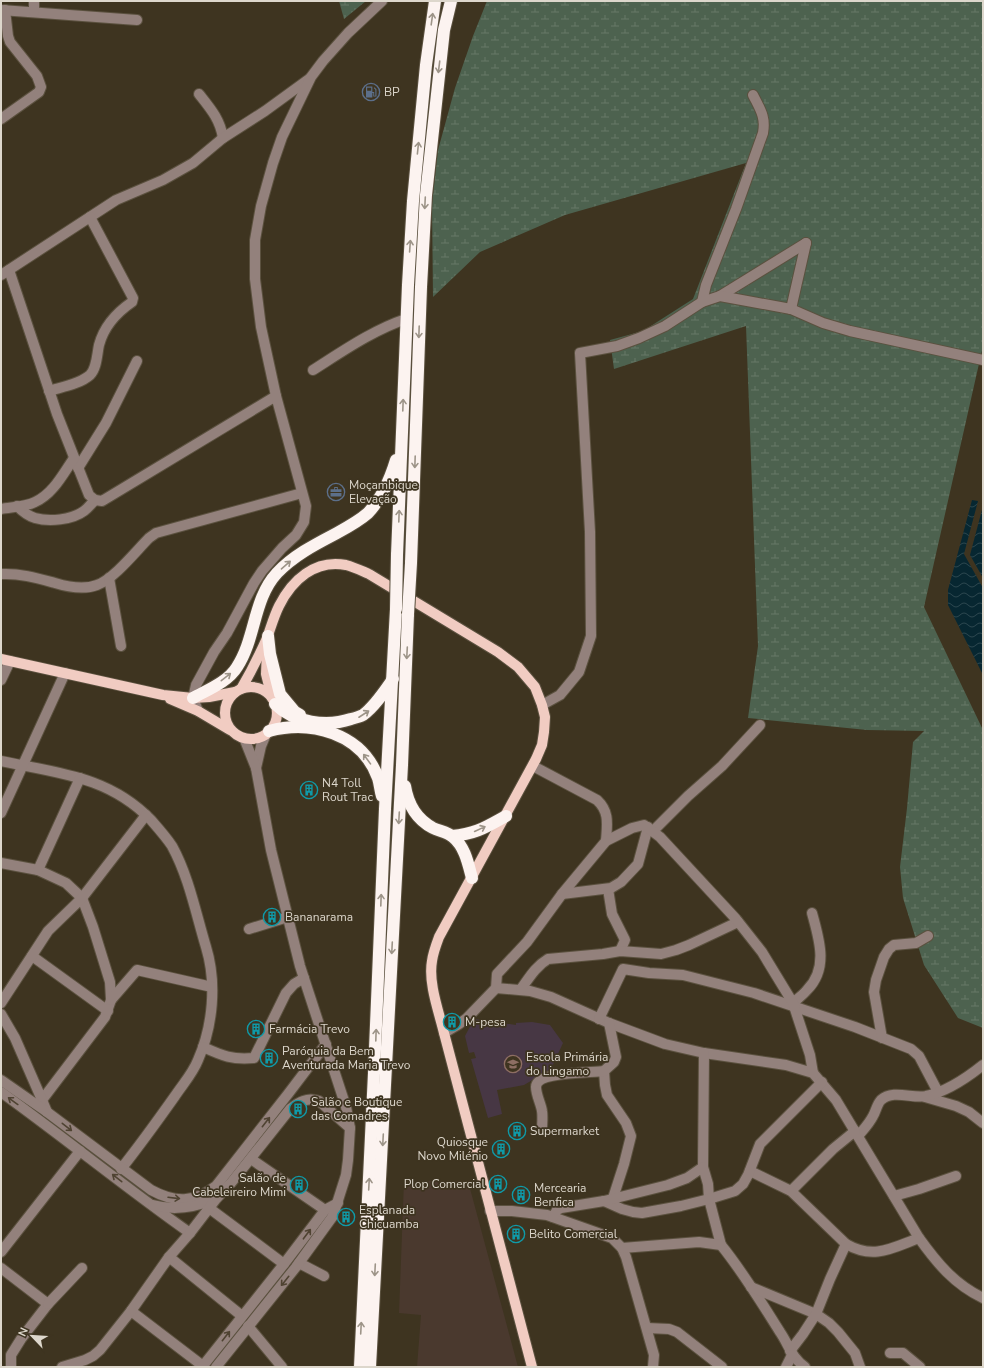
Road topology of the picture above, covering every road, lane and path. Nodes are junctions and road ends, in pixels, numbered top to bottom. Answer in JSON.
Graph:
{"nodes":[{"id":1,"x":34,"y":1,"type":"edge"},
{"id":2,"x":382,"y":1,"type":"edge"},
{"id":3,"x":435,"y":1,"type":"edge"},
{"id":4,"x":451,"y":1,"type":"edge"},
{"id":5,"x":3,"y":10,"type":"edge"},
{"id":6,"x":34,"y":12,"type":"junction"},
{"id":7,"x":137,"y":20,"type":"dead end"},
{"id":8,"x":310,"y":78,"type":"junction"},
{"id":9,"x":199,"y":94,"type":"dead end"},
{"id":10,"x":753,"y":95,"type":"dead end"},
{"id":11,"x":1,"y":119,"type":"edge"},
{"id":12,"x":223,"y":138,"type":"junction"},
{"id":13,"x":90,"y":217,"type":"junction"},
{"id":14,"x":5,"y":272,"type":"edge"},
{"id":15,"x":720,"y":296,"type":"junction"},
{"id":16,"x":702,"y":302,"type":"junction"},
{"id":17,"x":791,"y":309,"type":"junction"},
{"id":18,"x":406,"y":319,"type":"junction"},
{"id":19,"x":983,"y":360,"type":"edge"},
{"id":20,"x":137,"y":361,"type":"dead end"},
{"id":21,"x":313,"y":370,"type":"dead end"},
{"id":22,"x":49,"y":391,"type":"junction"},
{"id":23,"x":276,"y":396,"type":"junction"},
{"id":24,"x":402,"y":444,"type":"junction"},
{"id":25,"x":74,"y":458,"type":"junction"},
{"id":26,"x":78,"y":468,"type":"junction"},
{"id":27,"x":302,"y":493,"type":"junction"},
{"id":28,"x":95,"y":500,"type":"junction"},
{"id":29,"x":17,"y":506,"type":"junction"},
{"id":30,"x":1,"y":509,"type":"edge"},
{"id":31,"x":1,"y":574,"type":"edge"},
{"id":32,"x":110,"y":578,"type":"junction"},
{"id":33,"x":268,"y":636,"type":"junction"},
{"id":34,"x":121,"y":646,"type":"dead end"},
{"id":35,"x":5,"y":660,"type":"edge"},
{"id":36,"x":65,"y":673,"type":"junction"},
{"id":37,"x":393,"y":679,"type":"junction"},
{"id":38,"x":1,"y":680,"type":"edge"},
{"id":39,"x":238,"y":691,"type":"junction"},
{"id":40,"x":163,"y":695,"type":"junction"},
{"id":41,"x":193,"y":698,"type":"junction"},
{"id":42,"x":274,"y":701,"type":"junction"},
{"id":43,"x":542,"y":705,"type":"junction"},
{"id":44,"x":198,"y":711,"type":"junction"},
{"id":45,"x":315,"y":722,"type":"junction"},
{"id":46,"x":760,"y":725,"type":"dead end"},
{"id":47,"x":234,"y":732,"type":"junction"},
{"id":48,"x":268,"y":732,"type":"junction"},
{"id":49,"x":244,"y":738,"type":"junction"},
{"id":50,"x":1,"y":761,"type":"edge"},
{"id":51,"x":22,"y":765,"type":"junction"},
{"id":52,"x":402,"y":765,"type":"junction"},
{"id":53,"x":533,"y":766,"type":"junction"},
{"id":54,"x":256,"y":768,"type":"junction"},
{"id":55,"x":80,"y":778,"type":"junction"},
{"id":56,"x":385,"y":809,"type":"junction"},
{"id":57,"x":1,"y":813,"type":"edge"},
{"id":58,"x":146,"y":815,"type":"junction"},
{"id":59,"x":506,"y":816,"type":"junction"},
{"id":60,"x":650,"y":829,"type":"junction"},
{"id":61,"x":452,"y":836,"type":"junction"},
{"id":62,"x":606,"y":841,"type":"junction"},
{"id":63,"x":1,"y":863,"type":"edge"},
{"id":64,"x":38,"y":870,"type":"junction"},
{"id":65,"x":472,"y":878,"type":"junction"},
{"id":66,"x":608,"y":889,"type":"junction"},
{"id":67,"x":562,"y":894,"type":"junction"},
{"id":68,"x":82,"y":898,"type":"junction"},
{"id":69,"x":812,"y":913,"type":"dead end"},
{"id":70,"x":288,"y":918,"type":"junction"},
{"id":71,"x":738,"y":922,"type":"junction"},
{"id":72,"x":249,"y":929,"type":"dead end"},
{"id":73,"x":928,"y":936,"type":"dead end"},
{"id":74,"x":620,"y":951,"type":"junction"},
{"id":75,"x":32,"y":956,"type":"junction"},
{"id":76,"x":304,"y":978,"type":"junction"},
{"id":77,"x":212,"y":987,"type":"junction"},
{"id":78,"x":496,"y":988,"type":"junction"},
{"id":79,"x":521,"y":989,"type":"junction"},
{"id":80,"x":111,"y":1000,"type":"junction"},
{"id":81,"x":1,"y":1003,"type":"edge"},
{"id":82,"x":793,"y":1005,"type":"junction"},
{"id":83,"x":108,"y":1011,"type":"junction"},
{"id":84,"x":1,"y":1014,"type":"edge"},
{"id":85,"x":604,"y":1021,"type":"junction"},
{"id":86,"x":444,"y":1033,"type":"junction"},
{"id":87,"x":882,"y":1038,"type":"junction"},
{"id":88,"x":326,"y":1044,"type":"junction"},
{"id":89,"x":203,"y":1047,"type":"junction"},
{"id":90,"x":704,"y":1054,"type":"junction"},
{"id":91,"x":983,"y":1065,"type":"edge"},
{"id":92,"x":604,"y":1071,"type":"junction"},
{"id":93,"x":813,"y":1073,"type":"junction"},
{"id":94,"x":1,"y":1080,"type":"edge"},
{"id":95,"x":822,"y":1082,"type":"junction"},
{"id":96,"x":1,"y":1092,"type":"edge"},
{"id":97,"x":938,"y":1092,"type":"junction"},
{"id":98,"x":925,"y":1097,"type":"junction"},
{"id":99,"x":42,"y":1100,"type":"junction"},
{"id":100,"x":47,"y":1112,"type":"junction"},
{"id":101,"x":983,"y":1123,"type":"edge"},
{"id":102,"x":350,"y":1128,"type":"junction"},
{"id":103,"x":542,"y":1130,"type":"dead end"},
{"id":104,"x":856,"y":1133,"type":"junction"},
{"id":105,"x":80,"y":1151,"type":"junction"},
{"id":106,"x":251,"y":1159,"type":"junction"},
{"id":107,"x":703,"y":1167,"type":"junction"},
{"id":108,"x":121,"y":1169,"type":"junction"},
{"id":109,"x":750,"y":1171,"type":"junction"},
{"id":110,"x":956,"y":1176,"type":"dead end"},
{"id":111,"x":791,"y":1191,"type":"junction"},
{"id":112,"x":894,"y":1196,"type":"junction"},
{"id":113,"x":216,"y":1199,"type":"junction"},
{"id":114,"x":710,"y":1199,"type":"junction"},
{"id":115,"x":608,"y":1200,"type":"junction"},
{"id":116,"x":148,"y":1203,"type":"junction"},
{"id":117,"x":338,"y":1203,"type":"junction"},
{"id":118,"x":209,"y":1208,"type":"junction"},
{"id":119,"x":325,"y":1210,"type":"junction"},
{"id":120,"x":490,"y":1210,"type":"junction"},
{"id":121,"x":553,"y":1217,"type":"junction"},
{"id":122,"x":190,"y":1233,"type":"junction"},
{"id":123,"x":919,"y":1238,"type":"junction"},
{"id":124,"x":846,"y":1244,"type":"junction"},
{"id":125,"x":721,"y":1245,"type":"junction"},
{"id":126,"x":622,"y":1248,"type":"junction"},
{"id":127,"x":1,"y":1252,"type":"edge"},
{"id":128,"x":169,"y":1258,"type":"junction"},
{"id":129,"x":299,"y":1263,"type":"junction"},
{"id":130,"x":284,"y":1264,"type":"junction"},
{"id":131,"x":1,"y":1268,"type":"edge"},
{"id":132,"x":82,"y":1268,"type":"dead end"},
{"id":133,"x":324,"y":1276,"type":"dead end"},
{"id":134,"x":751,"y":1287,"type":"junction"},
{"id":135,"x":983,"y":1298,"type":"edge"},
{"id":136,"x":48,"y":1304,"type":"junction"},
{"id":137,"x":131,"y":1311,"type":"junction"},
{"id":138,"x":816,"y":1314,"type":"junction"},
{"id":139,"x":242,"y":1316,"type":"junction"},
{"id":140,"x":248,"y":1326,"type":"junction"},
{"id":141,"x":647,"y":1328,"type":"junction"},
{"id":142,"x":791,"y":1353,"type":"junction"},
{"id":143,"x":890,"y":1354,"type":"dead end"},
{"id":144,"x":90,"y":1363,"type":"edge"},
{"id":145,"x":203,"y":1366,"type":"edge"},
{"id":146,"x":10,"y":1367,"type":"edge"},
{"id":147,"x":62,"y":1367,"type":"edge"},
{"id":148,"x":216,"y":1367,"type":"edge"},
{"id":149,"x":282,"y":1367,"type":"edge"},
{"id":150,"x":360,"y":1367,"type":"edge"},
{"id":151,"x":370,"y":1367,"type":"edge"},
{"id":152,"x":532,"y":1367,"type":"edge"},
{"id":153,"x":653,"y":1367,"type":"edge"},
{"id":154,"x":722,"y":1367,"type":"edge"},
{"id":155,"x":786,"y":1367,"type":"edge"},
{"id":156,"x":804,"y":1367,"type":"edge"},
{"id":157,"x":860,"y":1367,"type":"edge"},
{"id":158,"x":920,"y":1367,"type":"edge"}],
"edges":[{"from":1,"to":6,"type":"street"},
{"from":2,"to":8,"type":"street"},
{"from":18,"to":3,"type":"highway","one_way":true},
{"from":4,"to":52,"type":"highway","one_way":true,"bridge":true},
{"from":5,"to":6,"type":"street"},
{"from":5,"to":11,"type":"street"},
{"from":6,"to":7,"type":"street"},
{"from":8,"to":12,"type":"street"},
{"from":8,"to":23,"type":"street"},
{"from":9,"to":12,"type":"street"},
{"from":10,"to":16,"type":"street"},
{"from":12,"to":13,"type":"street"},
{"from":13,"to":14,"type":"street"},
{"from":13,"to":22,"type":"street"},
{"from":14,"to":22,"type":"street"},
{"from":15,"to":16,"type":"street"},
{"from":15,"to":17,"type":"street"},
{"from":15,"to":17,"type":"street"},
{"from":16,"to":43,"type":"street"},
{"from":17,"to":19,"type":"street"},
{"from":18,"to":21,"type":"street"},
{"from":24,"to":18,"type":"highway","one_way":true},
{"from":20,"to":26,"type":"street"},
{"from":22,"to":25,"type":"street"},
{"from":23,"to":27,"type":"street"},
{"from":23,"to":28,"type":"street"},
{"from":37,"to":24,"type":"highway","one_way":true,"bridge":true},
{"from":41,"to":24,"type":"highway","one_way":true},
{"from":25,"to":26,"type":"street"},
{"from":25,"to":29,"type":"street"},
{"from":26,"to":28,"type":"street"},
{"from":27,"to":32,"type":"street"},
{"from":27,"to":41,"type":"street"},
{"from":28,"to":29,"type":"street"},
{"from":29,"to":30,"type":"street"},
{"from":31,"to":32,"type":"street"},
{"from":32,"to":34,"type":"street"},
{"from":33,"to":39,"type":"main road"},
{"from":33,"to":42,"type":"main road"},
{"from":33,"to":43,"type":"main road"},
{"from":33,"to":45,"type":"highway"},
{"from":35,"to":36,"type":"main road"},
{"from":35,"to":38,"type":"street"},
{"from":36,"to":40,"type":"main road"},
{"from":36,"to":51,"type":"street"},
{"from":45,"to":37,"type":"highway","one_way":true},
{"from":37,"to":56,"type":"highway"},
{"from":39,"to":41,"type":"main road"},
{"from":39,"to":42,"type":"main road"},
{"from":39,"to":47,"type":"main road"},
{"from":40,"to":41,"type":"main road"},
{"from":40,"to":44,"type":"main road"},
{"from":41,"to":44,"type":"street"},
{"from":42,"to":45,"type":"highway"},
{"from":42,"to":48,"type":"main road"},
{"from":43,"to":53,"type":"main road"},
{"from":44,"to":47,"type":"main road"},
{"from":46,"to":60,"type":"street"},
{"from":47,"to":49,"type":"main road"},
{"from":48,"to":49,"type":"main road"},
{"from":48,"to":54,"type":"street"},
{"from":56,"to":48,"type":"highway","one_way":true},
{"from":49,"to":54,"type":"street"},
{"from":50,"to":51,"type":"street"},
{"from":51,"to":55,"type":"street"},
{"from":51,"to":57,"type":"street"},
{"from":52,"to":61,"type":"highway"},
{"from":52,"to":151,"type":"highway","one_way":true},
{"from":53,"to":59,"type":"main road"},
{"from":53,"to":62,"type":"street"},
{"from":54,"to":70,"type":"street"},
{"from":55,"to":58,"type":"street"},
{"from":55,"to":64,"type":"street"},
{"from":150,"to":56,"type":"highway","one_way":true},
{"from":58,"to":68,"type":"street"},
{"from":58,"to":77,"type":"street"},
{"from":61,"to":59,"type":"highway","one_way":true},
{"from":59,"to":65,"type":"main road"},
{"from":60,"to":62,"type":"street"},
{"from":60,"to":66,"type":"street"},
{"from":60,"to":71,"type":"street"},
{"from":61,"to":65,"type":"highway"},
{"from":62,"to":67,"type":"street"},
{"from":63,"to":64,"type":"street"},
{"from":64,"to":68,"type":"street"},
{"from":65,"to":86,"type":"main road"},
{"from":66,"to":67,"type":"street"},
{"from":66,"to":74,"type":"street"},
{"from":67,"to":78,"type":"street"},
{"from":68,"to":75,"type":"street"},
{"from":68,"to":80,"type":"street"},
{"from":69,"to":82,"type":"street"},
{"from":70,"to":72,"type":"street"},
{"from":70,"to":76,"type":"street"},
{"from":71,"to":74,"type":"street"},
{"from":71,"to":82,"type":"street"},
{"from":73,"to":87,"type":"street"},
{"from":74,"to":79,"type":"street"},
{"from":75,"to":81,"type":"street"},
{"from":75,"to":83,"type":"street"},
{"from":76,"to":88,"type":"street"},
{"from":76,"to":89,"type":"street"},
{"from":77,"to":80,"type":"street"},
{"from":77,"to":89,"type":"street"},
{"from":78,"to":79,"type":"street"},
{"from":78,"to":86,"type":"street"},
{"from":79,"to":85,"type":"street"},
{"from":80,"to":83,"type":"street"},
{"from":82,"to":85,"type":"street"},
{"from":82,"to":87,"type":"street"},
{"from":82,"to":93,"type":"street"},
{"from":83,"to":99,"type":"street"},
{"from":84,"to":99,"type":"street"},
{"from":85,"to":90,"type":"street"},
{"from":85,"to":92,"type":"street"},
{"from":86,"to":120,"type":"main road"},
{"from":87,"to":97,"type":"street"},
{"from":88,"to":102,"type":"street"},
{"from":108,"to":88,"type":"street","one_way":true},
{"from":89,"to":108,"type":"street"},
{"from":90,"to":93,"type":"street"},
{"from":90,"to":107,"type":"street"},
{"from":91,"to":97,"type":"street"},
{"from":92,"to":103,"type":"street"},
{"from":92,"to":115,"type":"street"},
{"from":93,"to":95,"type":"street"},
{"from":94,"to":100,"type":"street"},
{"from":95,"to":104,"type":"street"},
{"from":95,"to":109,"type":"street"},
{"from":105,"to":96,"type":"street","one_way":true},
{"from":97,"to":98,"type":"street"},
{"from":98,"to":101,"type":"street"},
{"from":98,"to":104,"type":"street"},
{"from":99,"to":100,"type":"street"},
{"from":100,"to":108,"type":"street","one_way":true},
{"from":102,"to":106,"type":"street"},
{"from":102,"to":117,"type":"street"},
{"from":104,"to":111,"type":"street"},
{"from":104,"to":112,"type":"street"},
{"from":116,"to":105,"type":"street","one_way":true},
{"from":105,"to":127,"type":"street"},
{"from":106,"to":113,"type":"street"},
{"from":106,"to":119,"type":"street"},
{"from":107,"to":114,"type":"street"},
{"from":107,"to":115,"type":"street"},
{"from":109,"to":111,"type":"street"},
{"from":109,"to":114,"type":"street"},
{"from":110,"to":112,"type":"street"},
{"from":111,"to":124,"type":"street"},
{"from":112,"to":123,"type":"street"},
{"from":113,"to":116,"type":"street"},
{"from":113,"to":118,"type":"street"},
{"from":114,"to":115,"type":"street"},
{"from":114,"to":125,"type":"street"},
{"from":115,"to":121,"type":"street"},
{"from":116,"to":122,"type":"street"},
{"from":117,"to":119,"type":"street"},
{"from":117,"to":129,"type":"street"},
{"from":118,"to":122,"type":"street"},
{"from":118,"to":130,"type":"street"},
{"from":130,"to":119,"type":"street","one_way":true},
{"from":120,"to":121,"type":"street"},
{"from":120,"to":152,"type":"main road"},
{"from":121,"to":126,"type":"street"},
{"from":122,"to":128,"type":"street"},
{"from":123,"to":124,"type":"street"},
{"from":123,"to":135,"type":"street"},
{"from":124,"to":138,"type":"street"},
{"from":125,"to":126,"type":"street"},
{"from":125,"to":134,"type":"street"},
{"from":126,"to":141,"type":"street"},
{"from":128,"to":137,"type":"street"},
{"from":128,"to":139,"type":"street"},
{"from":129,"to":133,"type":"street"},
{"from":129,"to":140,"type":"street","one_way":true},
{"from":130,"to":139,"type":"street"},
{"from":131,"to":136,"type":"street"},
{"from":132,"to":136,"type":"street"},
{"from":134,"to":138,"type":"street"},
{"from":134,"to":142,"type":"street"},
{"from":136,"to":146,"type":"street"},
{"from":137,"to":144,"type":"street"},
{"from":137,"to":145,"type":"street"},
{"from":138,"to":142,"type":"street"},
{"from":138,"to":157,"type":"street"},
{"from":145,"to":139,"type":"street","one_way":true},
{"from":140,"to":148,"type":"street"},
{"from":140,"to":149,"type":"street"},
{"from":141,"to":153,"type":"street"},
{"from":141,"to":154,"type":"street"},
{"from":142,"to":155,"type":"street"},
{"from":142,"to":156,"type":"street"},
{"from":143,"to":158,"type":"street"},
{"from":144,"to":147,"type":"street"}]}
